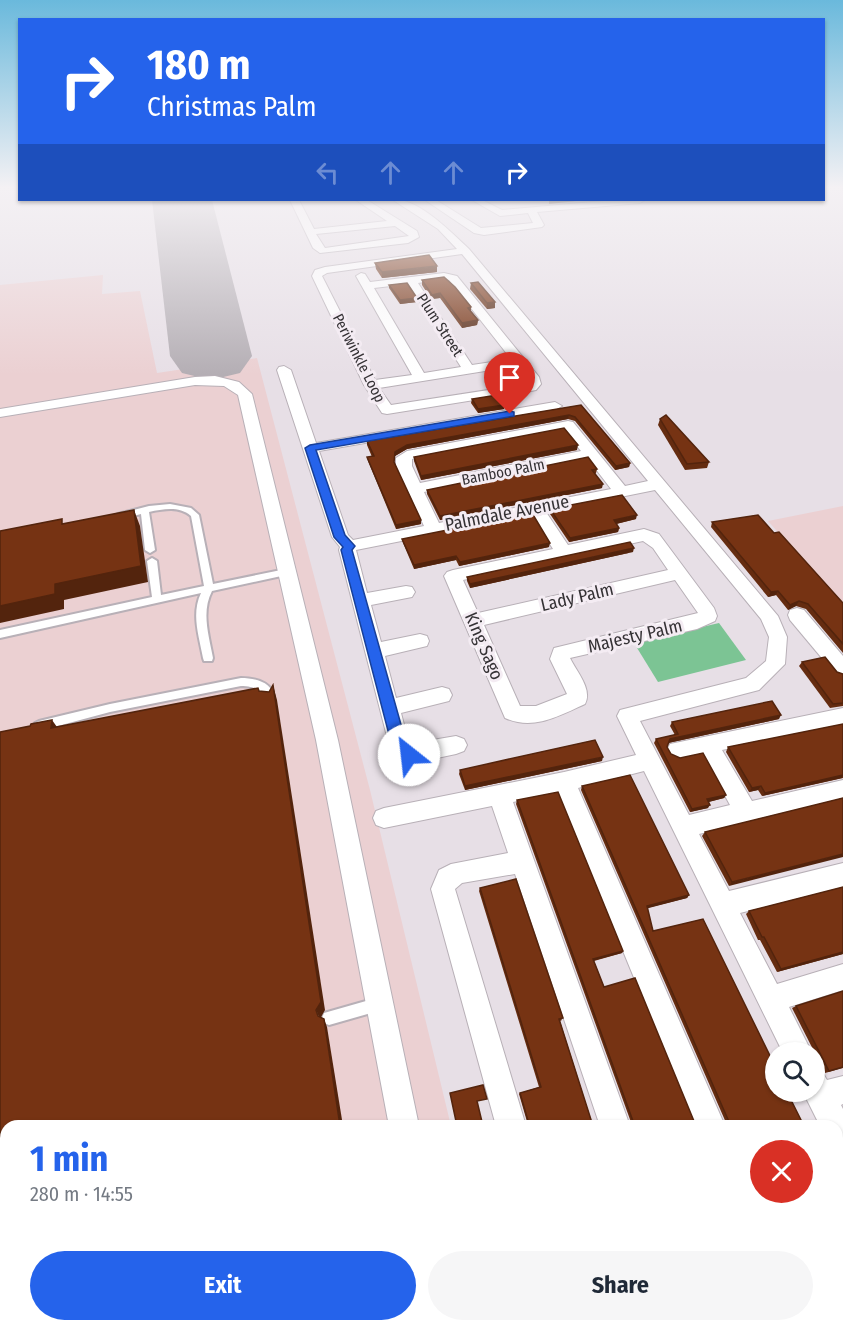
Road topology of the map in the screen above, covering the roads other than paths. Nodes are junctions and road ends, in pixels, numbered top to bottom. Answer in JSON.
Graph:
{"nodes":[{"id":1,"x":390,"y":251,"type":"edge"},
{"id":2,"x":456,"y":251,"type":"edge"},
{"id":3,"x":466,"y":251,"type":"edge"},
{"id":4,"x":395,"y":259,"type":"junction"},
{"id":5,"x":354,"y":266,"type":"junction"},
{"id":6,"x":411,"y":280,"type":"junction"},
{"id":7,"x":367,"y":286,"type":"junction"},
{"id":8,"x":519,"y":362,"type":"junction"},
{"id":9,"x":284,"y":370,"type":"dead end"},
{"id":10,"x":469,"y":370,"type":"junction"},
{"id":11,"x":420,"y":377,"type":"junction"},
{"id":12,"x":371,"y":385,"type":"junction"},
{"id":13,"x":555,"y":406,"type":"dead end"},
{"id":14,"x":0,"y":413,"type":"edge"},
{"id":15,"x":310,"y":448,"type":"junction"},
{"id":16,"x":591,"y":454,"type":"junction"},
{"id":17,"x":660,"y":484,"type":"junction"},
{"id":18,"x":414,"y":489,"type":"junction"},
{"id":19,"x":621,"y":491,"type":"junction"},
{"id":20,"x":536,"y":508,"type":"junction"},
{"id":21,"x":145,"y":512,"type":"junction"},
{"id":22,"x":111,"y":518,"type":"edge"},
{"id":23,"x":433,"y":528,"type":"junction"},
{"id":24,"x":352,"y":544,"type":"junction"},
{"id":25,"x":150,"y":550,"type":"dead end"},
{"id":26,"x":564,"y":552,"type":"junction"},
{"id":27,"x":152,"y":561,"type":"dead end"},
{"id":28,"x":286,"y":572,"type":"junction"},
{"id":29,"x":680,"y":573,"type":"junction"},
{"id":30,"x":209,"y":588,"type":"junction"},
{"id":31,"x":406,"y":592,"type":"dead end"},
{"id":32,"x":157,"y":599,"type":"junction"},
{"id":33,"x":360,"y":601,"type":"junction"},
{"id":34,"x":797,"y":615,"type":"dead end"},
{"id":35,"x":473,"y":621,"type":"junction"},
{"id":36,"x":0,"y":634,"type":"edge"},
{"id":37,"x":420,"y":641,"type":"dead end"},
{"id":38,"x":374,"y":651,"type":"junction"},
{"id":39,"x":208,"y":658,"type":"dead end"},
{"id":40,"x":843,"y":670,"type":"edge"},
{"id":41,"x":442,"y":695,"type":"dead end"},
{"id":42,"x":269,"y":701,"type":"edge"},
{"id":43,"x":389,"y":708,"type":"junction"},
{"id":44,"x":516,"y":715,"type":"joint"},
{"id":45,"x":843,"y":716,"type":"edge"},
{"id":46,"x":32,"y":728,"type":"edge"},
{"id":47,"x":708,"y":744,"type":"junction"},
{"id":48,"x":456,"y":746,"type":"dead end"},
{"id":49,"x":678,"y":750,"type":"dead end"},
{"id":50,"x":648,"y":761,"type":"junction"},
{"id":51,"x":564,"y":782,"type":"junction"},
{"id":52,"x":843,"y":790,"type":"edge"},
{"id":53,"x":499,"y":795,"type":"junction"},
{"id":54,"x":747,"y":812,"type":"junction"},
{"id":55,"x":384,"y":818,"type":"dead end"},
{"id":56,"x":682,"y":826,"type":"junction"},
{"id":57,"x":522,"y":862,"type":"junction"},
{"id":58,"x":843,"y":875,"type":"edge"},
{"id":59,"x":722,"y":905,"type":"junction"},
{"id":60,"x":843,"y":977,"type":"edge"},
{"id":61,"x":770,"y":999,"type":"junction"},
{"id":62,"x":380,"y":1004,"type":"junction"},
{"id":63,"x":329,"y":1018,"type":"dead end"},
{"id":64,"x":792,"y":1042,"type":"edge"},
{"id":65,"x":826,"y":1090,"type":"edge"},
{"id":66,"x":403,"y":1120,"type":"edge"},
{"id":67,"x":509,"y":1120,"type":"edge"},
{"id":68,"x":613,"y":1120,"type":"edge"},
{"id":69,"x":707,"y":1120,"type":"edge"},
{"id":70,"x":834,"y":1120,"type":"edge"}],
"edges":[{"from":1,"to":4,"type":"street"},
{"from":2,"to":4,"type":"street"},
{"from":3,"to":17,"type":"street"},
{"from":4,"to":5,"type":"street"},
{"from":5,"to":7,"type":"street"},
{"from":5,"to":12,"type":"street","name":"Periwinkle Loop"},
{"from":6,"to":7,"type":"street"},
{"from":6,"to":8,"type":"street","name":"Periwinkle Loop"},
{"from":6,"to":10,"type":"street","name":"Plum Street"},
{"from":7,"to":11,"type":"street"},
{"from":8,"to":10,"type":"street"},
{"from":8,"to":12,"type":"street","name":"Periwinkle Loop"},
{"from":9,"to":15,"type":"street"},
{"from":10,"to":11,"type":"street"},
{"from":11,"to":12,"type":"street"},
{"from":13,"to":15,"type":"street"},
{"from":14,"to":28,"type":"street"},
{"from":15,"to":24,"type":"street"},
{"from":16,"to":18,"type":"street","name":"Bamboo Palm"},
{"from":16,"to":18,"type":"street"},
{"from":16,"to":19,"type":"street"},
{"from":17,"to":19,"type":"street","name":"Palmdale Avenue"},
{"from":17,"to":50,"type":"street"},
{"from":18,"to":23,"type":"street"},
{"from":19,"to":20,"type":"street","name":"Palmdale Avenue"},
{"from":20,"to":23,"type":"street","name":"Palmdale Avenue"},
{"from":20,"to":26,"type":"street"},
{"from":21,"to":22,"type":"lane"},
{"from":21,"to":25,"type":"lane"},
{"from":21,"to":30,"type":"lane"},
{"from":23,"to":24,"type":"street","name":"Palmdale Avenue"},
{"from":24,"to":33,"type":"street"},
{"from":26,"to":29,"type":"street"},
{"from":26,"to":35,"type":"street","name":"King Sago"},
{"from":27,"to":32,"type":"lane"},
{"from":28,"to":30,"type":"lane"},
{"from":28,"to":62,"type":"street"},
{"from":29,"to":35,"type":"street","name":"Lady Palm"},
{"from":29,"to":44,"type":"street","name":"Majesty Palm"},
{"from":30,"to":32,"type":"lane"},
{"from":30,"to":39,"type":"lane"},
{"from":31,"to":33,"type":"street"},
{"from":32,"to":36,"type":"lane"},
{"from":33,"to":38,"type":"street"},
{"from":34,"to":40,"type":"street"},
{"from":35,"to":44,"type":"street","name":"King Sago"},
{"from":37,"to":38,"type":"street"},
{"from":38,"to":43,"type":"street"},
{"from":41,"to":43,"type":"street"},
{"from":42,"to":46,"type":"lane"},
{"from":43,"to":48,"type":"street"},
{"from":45,"to":47,"type":"street"},
{"from":47,"to":49,"type":"street"},
{"from":47,"to":54,"type":"street"},
{"from":50,"to":51,"type":"street"},
{"from":50,"to":56,"type":"street"},
{"from":51,"to":53,"type":"street"},
{"from":51,"to":69,"type":"street"},
{"from":52,"to":54,"type":"street"},
{"from":53,"to":55,"type":"street"},
{"from":53,"to":57,"type":"street"},
{"from":54,"to":56,"type":"street"},
{"from":56,"to":59,"type":"street"},
{"from":57,"to":67,"type":"street"},
{"from":57,"to":68,"type":"street"},
{"from":58,"to":59,"type":"street"},
{"from":59,"to":61,"type":"street"},
{"from":60,"to":61,"type":"street"},
{"from":61,"to":64,"type":"street"},
{"from":62,"to":63,"type":"lane"},
{"from":62,"to":66,"type":"street"},
{"from":65,"to":70,"type":"street"}]}
